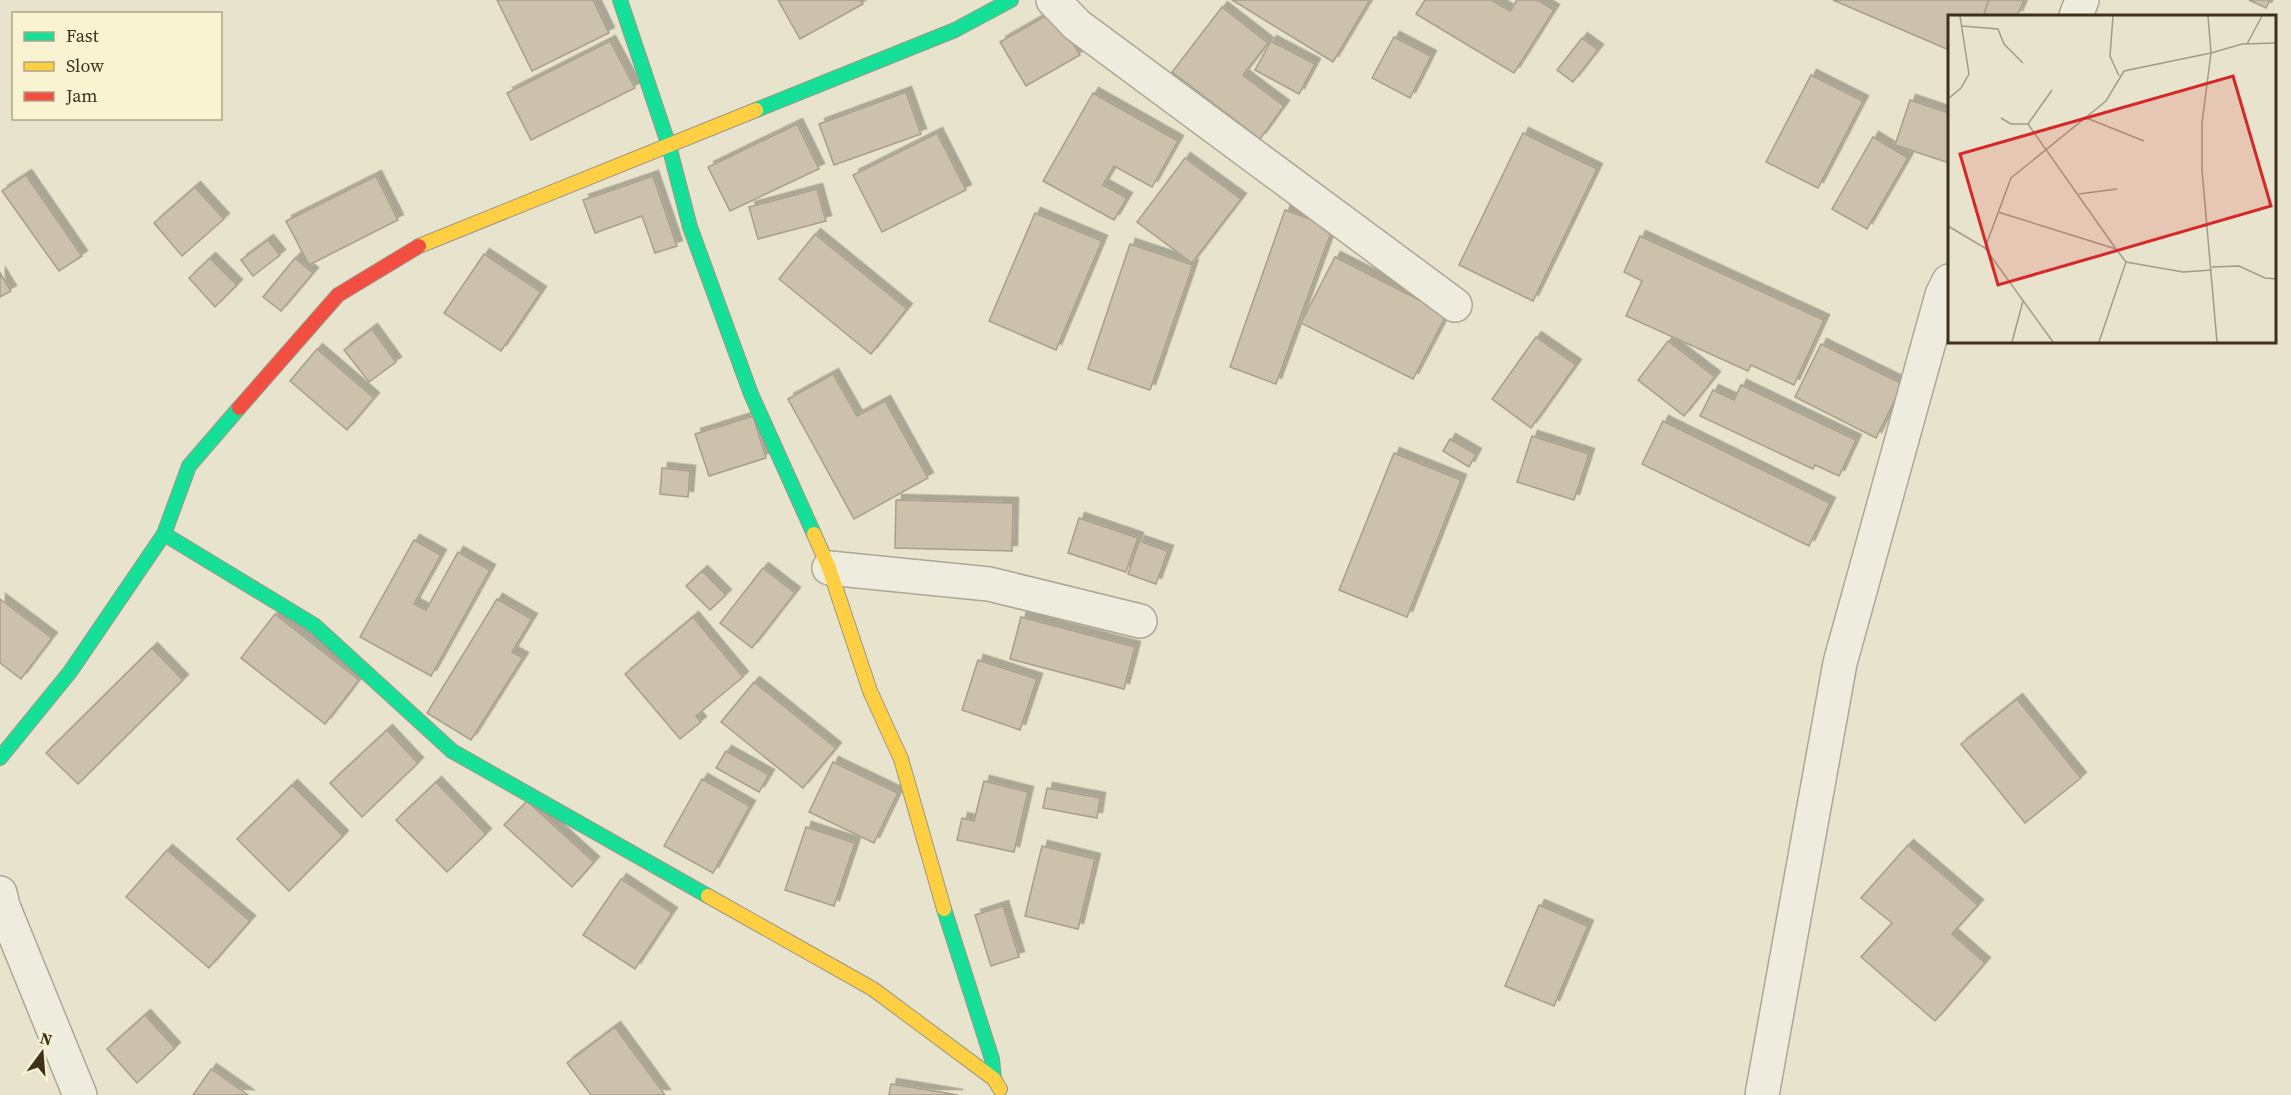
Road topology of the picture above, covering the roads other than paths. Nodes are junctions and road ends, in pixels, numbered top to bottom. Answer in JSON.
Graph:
{"nodes":[{"id":1,"x":620,"y":0,"type":"edge"},
{"id":2,"x":1011,"y":0,"type":"edge"},
{"id":3,"x":1053,"y":0,"type":"edge"},
{"id":4,"x":2082,"y":0,"type":"edge"},
{"id":5,"x":2076,"y":15,"type":"edge"},
{"id":6,"x":669,"y":146,"type":"junction"},
{"id":7,"x":1948,"y":283,"type":"edge"},
{"id":8,"x":1455,"y":305,"type":"dead end"},
{"id":9,"x":164,"y":534,"type":"junction"},
{"id":10,"x":829,"y":568,"type":"junction"},
{"id":11,"x":1140,"y":621,"type":"dead end"},
{"id":12,"x":0,"y":758,"type":"edge"},
{"id":13,"x":0,"y":894,"type":"edge"},
{"id":14,"x":994,"y":1079,"type":"junction"},
{"id":15,"x":80,"y":1095,"type":"edge"},
{"id":16,"x":1004,"y":1095,"type":"edge"},
{"id":17,"x":1762,"y":1095,"type":"edge"}],
"edges":[{"from":1,"to":6,"type":"street"},
{"from":2,"to":6,"type":"street"},
{"from":3,"to":8,"type":"street"},
{"from":4,"to":5,"type":"street"},
{"from":6,"to":9,"type":"street"},
{"from":6,"to":10,"type":"street"},
{"from":7,"to":17,"type":"street"},
{"from":9,"to":12,"type":"street"},
{"from":9,"to":14,"type":"street"},
{"from":10,"to":11,"type":"street"},
{"from":10,"to":14,"type":"street"},
{"from":13,"to":15,"type":"street"},
{"from":14,"to":16,"type":"street"}]}
